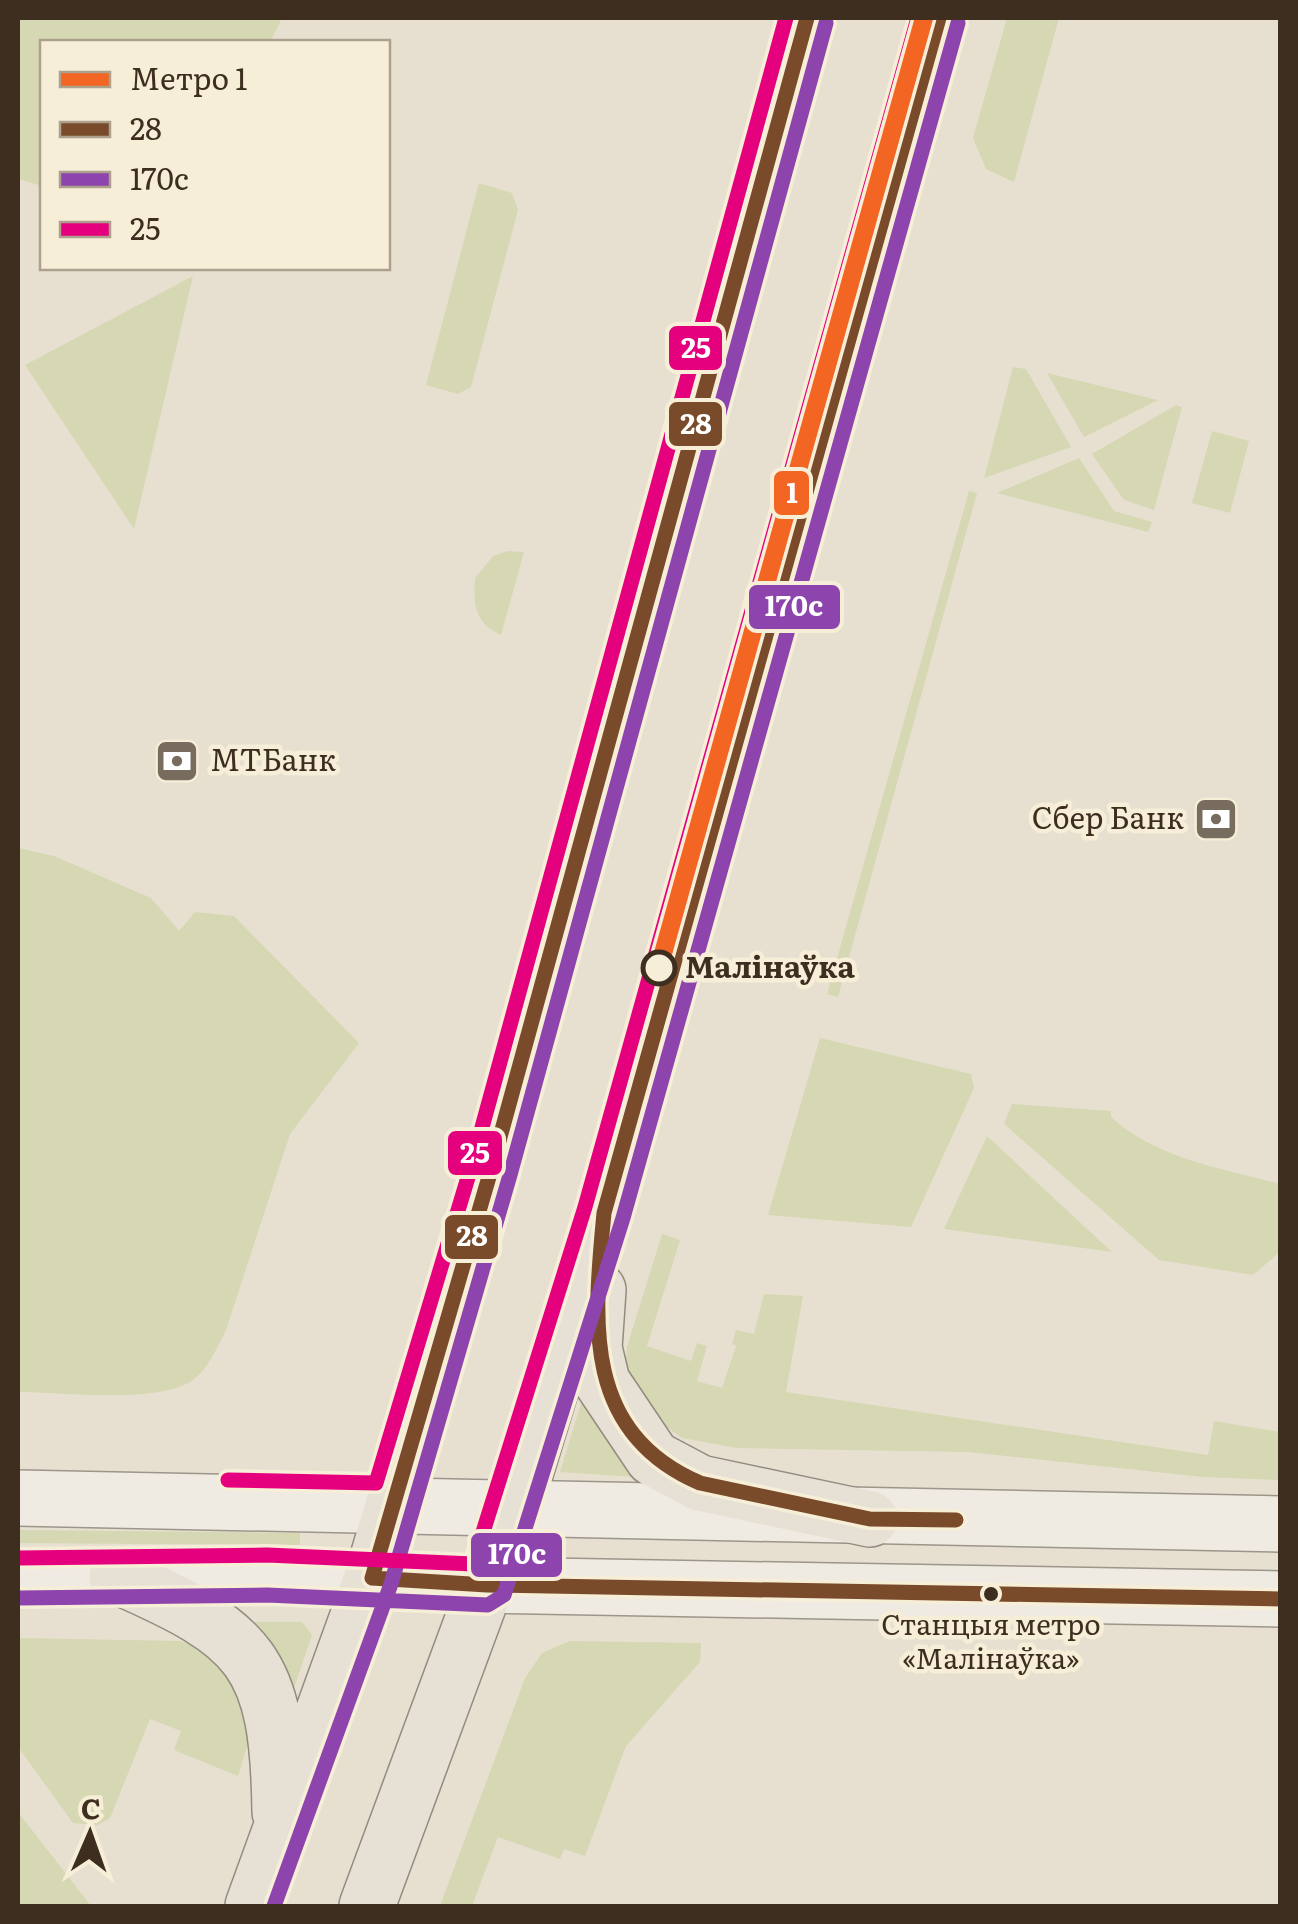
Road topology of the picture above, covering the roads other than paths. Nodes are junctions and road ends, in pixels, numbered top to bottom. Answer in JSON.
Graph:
{"nodes":[{"id":1,"x":807,"y":18,"type":"edge"},
{"id":2,"x":938,"y":18,"type":"edge"},
{"id":3,"x":604,"y":1213,"type":"junction"},
{"id":4,"x":18,"y":1498,"type":"edge"},
{"id":5,"x":391,"y":1502,"type":"junction"},
{"id":6,"x":514,"y":1506,"type":"junction"},
{"id":7,"x":870,"y":1518,"type":"junction"},
{"id":8,"x":1280,"y":1524,"type":"edge"},
{"id":9,"x":117,"y":1576,"type":"junction"},
{"id":10,"x":18,"y":1578,"type":"edge"},
{"id":11,"x":372,"y":1578,"type":"junction"},
{"id":12,"x":487,"y":1585,"type":"junction"},
{"id":13,"x":1280,"y":1599,"type":"edge"},
{"id":14,"x":280,"y":1840,"type":"junction"},
{"id":15,"x":253,"y":1906,"type":"edge"},
{"id":16,"x":367,"y":1906,"type":"edge"}],
"edges":[{"from":1,"to":5,"type":"main road"},
{"from":2,"to":3,"type":"main road"},
{"from":3,"to":6,"type":"main road"},
{"from":3,"to":7,"type":"main road"},
{"from":4,"to":5,"type":"main road"},
{"from":5,"to":6,"type":"main road"},
{"from":5,"to":11,"type":"main road"},
{"from":6,"to":7,"type":"main road"},
{"from":6,"to":12,"type":"main road"},
{"from":7,"to":8,"type":"main road"},
{"from":9,"to":10,"type":"main road"},
{"from":9,"to":11,"type":"main road"},
{"from":9,"to":14,"type":"main road"},
{"from":11,"to":12,"type":"main road"},
{"from":11,"to":14,"type":"main road"},
{"from":12,"to":13,"type":"main road"},
{"from":12,"to":16,"type":"main road"},
{"from":14,"to":15,"type":"main road"}]}
